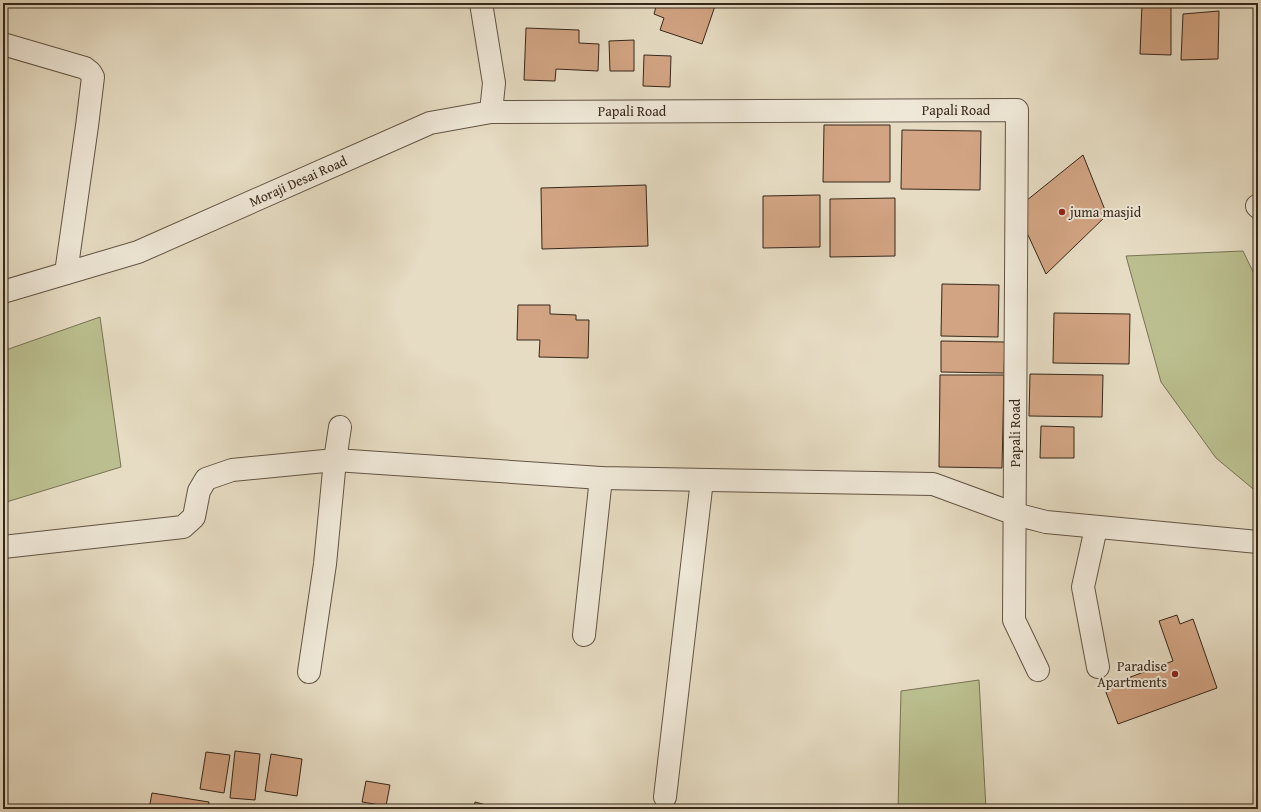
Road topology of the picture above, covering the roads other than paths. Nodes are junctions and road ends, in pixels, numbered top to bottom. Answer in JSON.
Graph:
{"nodes":[{"id":1,"x":481,"y":3,"type":"edge"},
{"id":2,"x":3,"y":44,"type":"edge"},
{"id":3,"x":491,"y":112,"type":"junction"},
{"id":4,"x":66,"y":273,"type":"junction"},
{"id":5,"x":3,"y":292,"type":"edge"},
{"id":6,"x":340,"y":427,"type":"dead end"},
{"id":7,"x":335,"y":460,"type":"junction"},
{"id":8,"x":601,"y":478,"type":"junction"},
{"id":9,"x":702,"y":480,"type":"junction"},
{"id":10,"x":1015,"y":514,"type":"junction"},
{"id":11,"x":1096,"y":528,"type":"junction"},
{"id":12,"x":1258,"y":542,"type":"edge"},
{"id":13,"x":3,"y":547,"type":"edge"},
{"id":14,"x":584,"y":635,"type":"dead end"},
{"id":15,"x":1098,"y":667,"type":"dead end"},
{"id":16,"x":1038,"y":670,"type":"dead end"},
{"id":17,"x":309,"y":672,"type":"dead end"},
{"id":18,"x":665,"y":797,"type":"dead end"}],
"edges":[{"from":1,"to":3,"type":"street"},
{"from":2,"to":4,"type":"street"},
{"from":3,"to":4,"type":"street","name":"Moraji Desai Road"},
{"from":3,"to":10,"type":"street","name":"Papali Road"},
{"from":4,"to":5,"type":"street","name":"Moraji Desai Road"},
{"from":6,"to":7,"type":"street"},
{"from":7,"to":8,"type":"street"},
{"from":7,"to":13,"type":"street"},
{"from":7,"to":17,"type":"street"},
{"from":8,"to":9,"type":"street"},
{"from":8,"to":14,"type":"street"},
{"from":9,"to":10,"type":"street"},
{"from":9,"to":18,"type":"street"},
{"from":10,"to":11,"type":"street"},
{"from":10,"to":16,"type":"street"},
{"from":11,"to":12,"type":"street"},
{"from":11,"to":15,"type":"street"}]}
